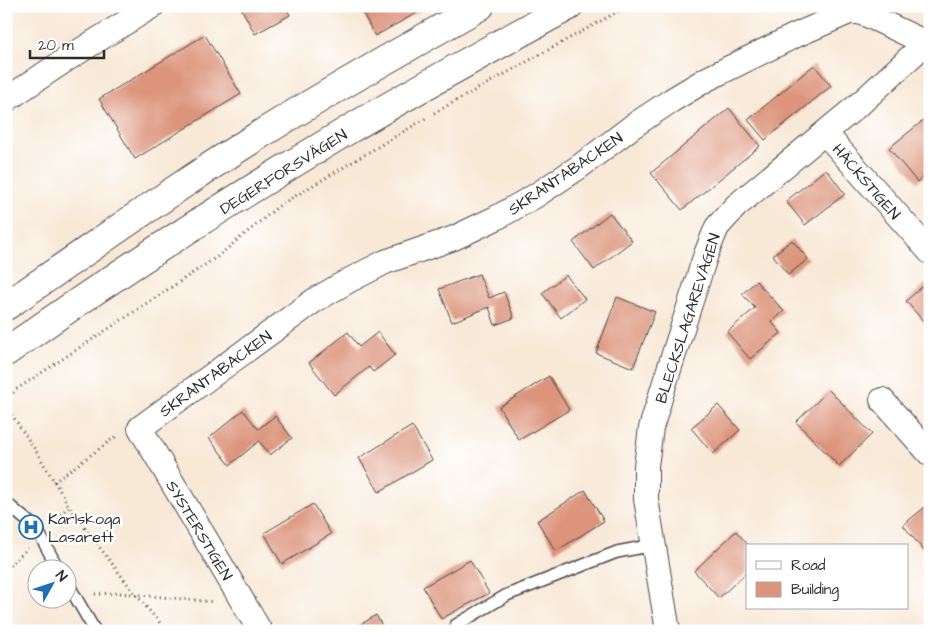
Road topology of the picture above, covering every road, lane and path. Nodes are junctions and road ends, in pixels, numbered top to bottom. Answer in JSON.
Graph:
{"nodes":[{"id":1,"x":152,"y":6,"type":"edge"},
{"id":2,"x":480,"y":6,"type":"edge"},
{"id":3,"x":569,"y":6,"type":"edge"},
{"id":4,"x":628,"y":6,"type":"edge"},
{"id":5,"x":928,"y":41,"type":"edge"},
{"id":6,"x":6,"y":100,"type":"edge"},
{"id":7,"x":825,"y":133,"type":"junction"},
{"id":8,"x":927,"y":243,"type":"edge"},
{"id":9,"x":6,"y":306,"type":"edge"},
{"id":10,"x":6,"y":352,"type":"edge"},
{"id":11,"x":6,"y":400,"type":"edge"},
{"id":12,"x":882,"y":400,"type":"dead end"},
{"id":13,"x":6,"y":406,"type":"edge"},
{"id":14,"x":140,"y":429,"type":"junction"},
{"id":15,"x":930,"y":454,"type":"edge"},
{"id":16,"x":54,"y":482,"type":"junction"},
{"id":17,"x":6,"y":503,"type":"edge"},
{"id":18,"x":654,"y":545,"type":"junction"},
{"id":19,"x":30,"y":546,"type":"dead end"},
{"id":20,"x":54,"y":560,"type":"edge"},
{"id":21,"x":6,"y":569,"type":"edge"},
{"id":22,"x":136,"y":595,"type":"junction"},
{"id":23,"x":78,"y":596,"type":"edge"},
{"id":24,"x":78,"y":603,"type":"edge"},
{"id":25,"x":244,"y":604,"type":"junction"},
{"id":26,"x":456,"y":625,"type":"dead end"},
{"id":27,"x":95,"y":631,"type":"edge"},
{"id":28,"x":167,"y":631,"type":"edge"},
{"id":29,"x":260,"y":631,"type":"edge"},
{"id":30,"x":668,"y":631,"type":"edge"}],
"edges":[{"from":1,"to":6,"type":"street"},
{"from":2,"to":9,"type":"main road"},
{"from":3,"to":10,"type":"main road","name":"DEGERFORSVÄGEN"},
{"from":4,"to":11,"type":"path"},
{"from":5,"to":7,"type":"street","name":"BLECKSLAGAREVÄGEN"},
{"from":5,"to":14,"type":"street","name":"SKRANTABACKEN"},
{"from":7,"to":8,"type":"street","name":"HÄCKSTIGEN"},
{"from":7,"to":18,"type":"street","name":"BLECKSLAGAREVÄGEN"},
{"from":12,"to":15,"type":"street"},
{"from":13,"to":16,"type":"path"},
{"from":14,"to":16,"type":"path"},
{"from":14,"to":25,"type":"street","name":"SYSTERSTIGEN"},
{"from":16,"to":22,"type":"path"},
{"from":17,"to":20,"type":"lane"},
{"from":18,"to":26,"type":"lane"},
{"from":18,"to":30,"type":"street","name":"BLECKSLAGAREVÄGEN"},
{"from":19,"to":21,"type":"path"},
{"from":22,"to":23,"type":"path"},
{"from":22,"to":25,"type":"path"},
{"from":22,"to":28,"type":"path"},
{"from":24,"to":27,"type":"lane"},
{"from":25,"to":29,"type":"street","name":"SYSTERSTIGEN"}]}
